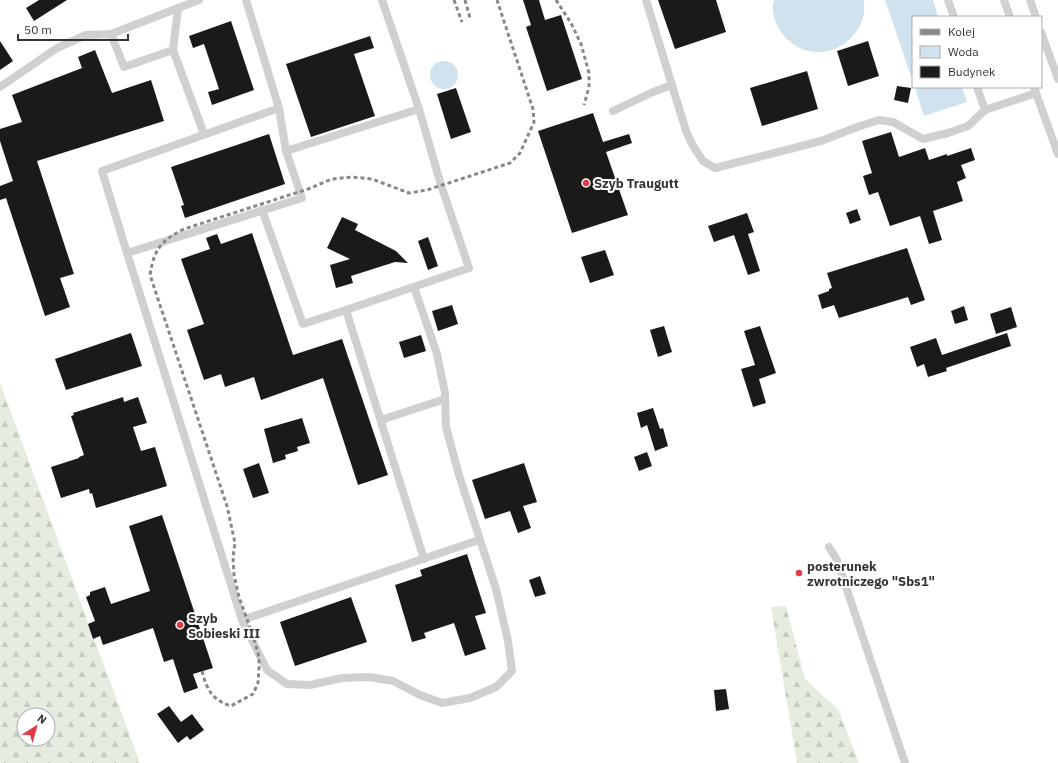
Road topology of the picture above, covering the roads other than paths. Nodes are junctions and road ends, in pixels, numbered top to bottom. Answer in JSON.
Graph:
{"nodes":[{"id":1,"x":199,"y":0,"type":"edge"},
{"id":2,"x":246,"y":0,"type":"edge"},
{"id":3,"x":382,"y":0,"type":"edge"},
{"id":4,"x":646,"y":0,"type":"edge"},
{"id":5,"x":948,"y":0,"type":"edge"},
{"id":6,"x":1004,"y":0,"type":"edge"},
{"id":7,"x":1030,"y":0,"type":"edge"},
{"id":8,"x":178,"y":8,"type":"junction"},
{"id":9,"x":954,"y":16,"type":"edge"},
{"id":10,"x":1010,"y":16,"type":"edge"},
{"id":11,"x":1036,"y":16,"type":"edge"},
{"id":12,"x":111,"y":34,"type":"junction"},
{"id":13,"x":1042,"y":35,"type":"edge"},
{"id":14,"x":173,"y":50,"type":"junction"},
{"id":15,"x":1058,"y":79,"type":"edge"},
{"id":16,"x":672,"y":86,"type":"junction"},
{"id":17,"x":0,"y":87,"type":"edge"},
{"id":18,"x":977,"y":88,"type":"edge"},
{"id":19,"x":1035,"y":90,"type":"edge"},
{"id":20,"x":279,"y":108,"type":"junction"},
{"id":21,"x":419,"y":109,"type":"junction"},
{"id":22,"x":985,"y":110,"type":"junction"},
{"id":23,"x":613,"y":111,"type":"dead end"},
{"id":24,"x":204,"y":134,"type":"junction"},
{"id":25,"x":286,"y":151,"type":"junction"},
{"id":26,"x":1058,"y":154,"type":"edge"},
{"id":27,"x":262,"y":210,"type":"junction"},
{"id":28,"x":128,"y":253,"type":"junction"},
{"id":29,"x":414,"y":287,"type":"junction"},
{"id":30,"x":346,"y":310,"type":"junction"},
{"id":31,"x":445,"y":399,"type":"junction"},
{"id":32,"x":380,"y":420,"type":"junction"},
{"id":33,"x":479,"y":540,"type":"junction"},
{"id":34,"x":830,"y":546,"type":"dead end"},
{"id":35,"x":424,"y":559,"type":"junction"},
{"id":36,"x":242,"y":620,"type":"junction"},
{"id":37,"x":905,"y":763,"type":"edge"}],
"edges":[{"from":1,"to":8,"type":"lane"},
{"from":2,"to":20,"type":"lane"},
{"from":3,"to":21,"type":"lane"},
{"from":4,"to":16,"type":"lane"},
{"from":5,"to":9,"type":"lane"},
{"from":6,"to":10,"type":"lane"},
{"from":7,"to":11,"type":"lane"},
{"from":8,"to":12,"type":"lane"},
{"from":8,"to":14,"type":"lane"},
{"from":12,"to":14,"type":"lane"},
{"from":12,"to":17,"type":"lane"},
{"from":13,"to":15,"type":"lane"},
{"from":14,"to":24,"type":"lane"},
{"from":16,"to":22,"type":"lane"},
{"from":16,"to":23,"type":"lane"},
{"from":18,"to":22,"type":"lane"},
{"from":19,"to":22,"type":"lane"},
{"from":19,"to":26,"type":"lane"},
{"from":20,"to":24,"type":"lane"},
{"from":20,"to":25,"type":"lane"},
{"from":21,"to":25,"type":"lane"},
{"from":21,"to":29,"type":"lane"},
{"from":24,"to":28,"type":"lane"},
{"from":25,"to":27,"type":"lane"},
{"from":27,"to":28,"type":"lane"},
{"from":27,"to":30,"type":"lane"},
{"from":28,"to":36,"type":"lane"},
{"from":29,"to":30,"type":"lane"},
{"from":29,"to":31,"type":"lane"},
{"from":30,"to":32,"type":"lane"},
{"from":31,"to":32,"type":"lane"},
{"from":31,"to":33,"type":"lane"},
{"from":32,"to":35,"type":"lane"},
{"from":33,"to":35,"type":"lane"},
{"from":33,"to":36,"type":"lane"},
{"from":34,"to":37,"type":"lane"},
{"from":35,"to":36,"type":"lane"}]}
